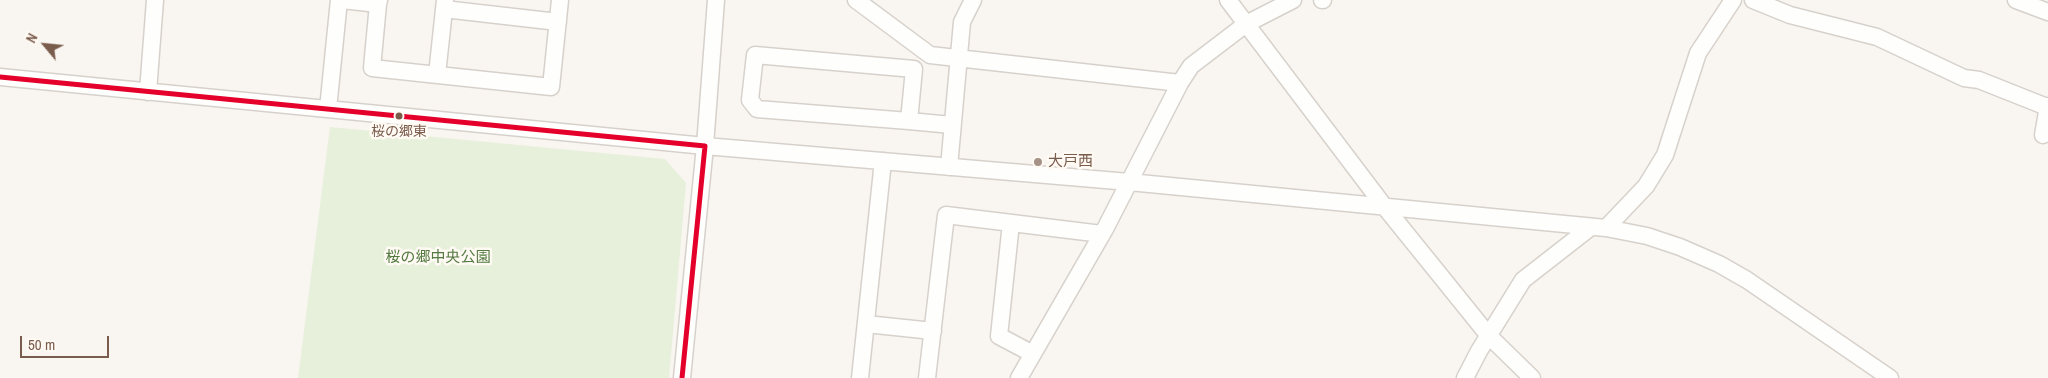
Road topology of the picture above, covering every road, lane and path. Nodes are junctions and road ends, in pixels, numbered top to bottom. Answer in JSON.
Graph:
{"nodes":[{"id":1,"x":155,"y":0,"type":"edge"},
{"id":2,"x":340,"y":0,"type":"edge"},
{"id":3,"x":560,"y":0,"type":"edge"},
{"id":4,"x":716,"y":0,"type":"edge"},
{"id":5,"x":856,"y":0,"type":"edge"},
{"id":6,"x":973,"y":0,"type":"edge"},
{"id":7,"x":1228,"y":0,"type":"edge"},
{"id":8,"x":1293,"y":0,"type":"edge"},
{"id":9,"x":1732,"y":0,"type":"edge"},
{"id":10,"x":1753,"y":0,"type":"edge"},
{"id":11,"x":2016,"y":0,"type":"edge"},
{"id":12,"x":378,"y":2,"type":"edge"},
{"id":13,"x":445,"y":4,"type":"edge"},
{"id":14,"x":2048,"y":12,"type":"edge"},
{"id":15,"x":558,"y":22,"type":"junction"},
{"id":16,"x":1246,"y":24,"type":"junction"},
{"id":17,"x":958,"y":58,"type":"junction"},
{"id":18,"x":436,"y":75,"type":"junction"},
{"id":19,"x":0,"y":77,"type":"edge"},
{"id":20,"x":1180,"y":83,"type":"junction"},
{"id":21,"x":148,"y":92,"type":"junction"},
{"id":22,"x":2048,"y":106,"type":"edge"},
{"id":23,"x":328,"y":109,"type":"junction"},
{"id":24,"x":909,"y":121,"type":"junction"},
{"id":25,"x":952,"y":125,"type":"junction"},
{"id":26,"x":2043,"y":135,"type":"dead end"},
{"id":27,"x":705,"y":146,"type":"junction"},
{"id":28,"x":883,"y":162,"type":"junction"},
{"id":29,"x":948,"y":167,"type":"junction"},
{"id":30,"x":1129,"y":182,"type":"junction"},
{"id":31,"x":1384,"y":206,"type":"junction"},
{"id":32,"x":1011,"y":223,"type":"junction"},
{"id":33,"x":1599,"y":228,"type":"junction"},
{"id":34,"x":1102,"y":234,"type":"junction"},
{"id":35,"x":866,"y":324,"type":"junction"},
{"id":36,"x":933,"y":331,"type":"junction"},
{"id":37,"x":1489,"y":336,"type":"junction"},
{"id":38,"x":1032,"y":354,"type":"junction"},
{"id":39,"x":682,"y":378,"type":"edge"},
{"id":40,"x":860,"y":378,"type":"edge"},
{"id":41,"x":927,"y":378,"type":"edge"},
{"id":42,"x":1019,"y":378,"type":"edge"},
{"id":43,"x":1465,"y":378,"type":"edge"},
{"id":44,"x":1532,"y":378,"type":"edge"},
{"id":45,"x":1890,"y":378,"type":"edge"}],
"edges":[{"from":1,"to":21,"type":"street"},
{"from":2,"to":12,"type":"street"},
{"from":2,"to":23,"type":"street"},
{"from":3,"to":15,"type":"street"},
{"from":4,"to":27,"type":"street"},
{"from":5,"to":17,"type":"street"},
{"from":6,"to":17,"type":"street"},
{"from":7,"to":16,"type":"street"},
{"from":8,"to":16,"type":"street"},
{"from":9,"to":33,"type":"street"},
{"from":10,"to":22,"type":"street"},
{"from":11,"to":14,"type":"street"},
{"from":12,"to":18,"type":"street"},
{"from":13,"to":15,"type":"street"},
{"from":13,"to":18,"type":"street"},
{"from":15,"to":18,"type":"street"},
{"from":16,"to":20,"type":"street"},
{"from":16,"to":31,"type":"street"},
{"from":17,"to":20,"type":"street"},
{"from":17,"to":25,"type":"street"},
{"from":19,"to":21,"type":"street"},
{"from":20,"to":30,"type":"street"},
{"from":21,"to":23,"type":"street"},
{"from":22,"to":26,"type":"street"},
{"from":23,"to":27,"type":"street"},
{"from":24,"to":24,"type":"street"},
{"from":24,"to":25,"type":"street"},
{"from":25,"to":29,"type":"street"},
{"from":27,"to":28,"type":"street"},
{"from":27,"to":39,"type":"street"},
{"from":28,"to":29,"type":"street"},
{"from":28,"to":35,"type":"street"},
{"from":29,"to":30,"type":"street"},
{"from":30,"to":31,"type":"street"},
{"from":30,"to":34,"type":"street"},
{"from":31,"to":33,"type":"street"},
{"from":31,"to":37,"type":"street"},
{"from":32,"to":34,"type":"street"},
{"from":32,"to":36,"type":"street"},
{"from":32,"to":38,"type":"street"},
{"from":33,"to":37,"type":"street"},
{"from":33,"to":45,"type":"street"},
{"from":34,"to":38,"type":"street"},
{"from":35,"to":36,"type":"street"},
{"from":35,"to":40,"type":"street"},
{"from":36,"to":41,"type":"street"},
{"from":37,"to":43,"type":"street"},
{"from":37,"to":44,"type":"street"},
{"from":38,"to":42,"type":"street"}]}
